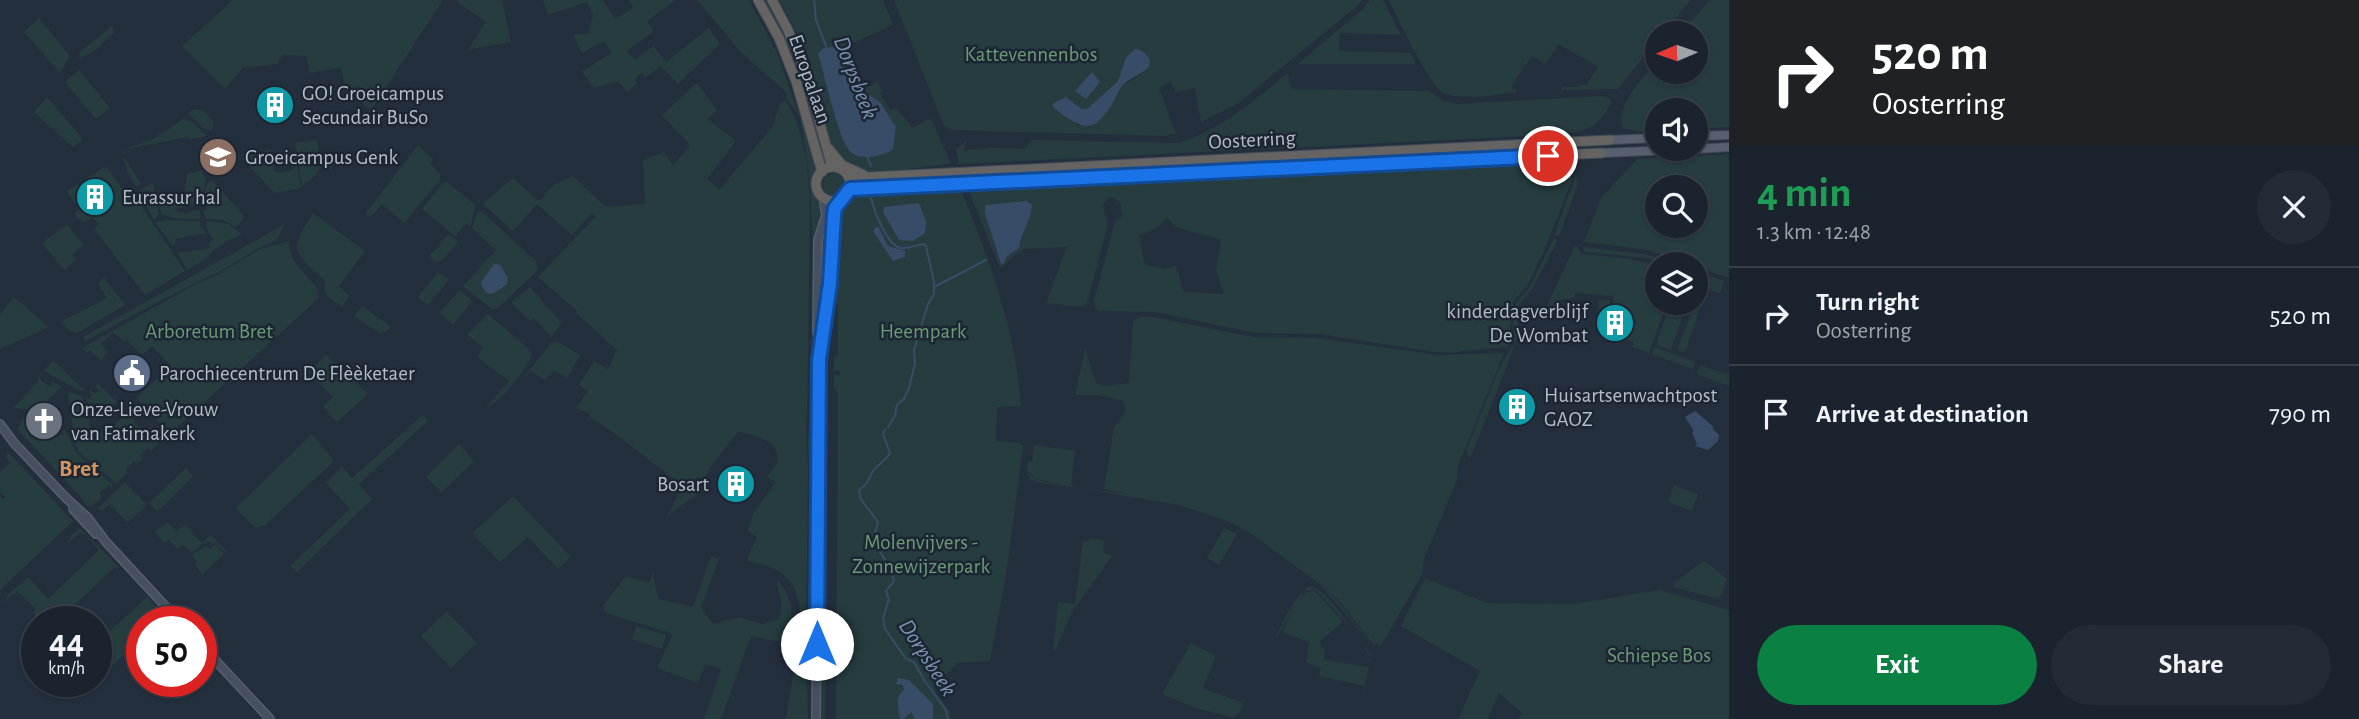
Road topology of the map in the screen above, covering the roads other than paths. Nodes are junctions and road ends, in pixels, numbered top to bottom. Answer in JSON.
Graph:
{"nodes":[{"id":1,"x":758,"y":0,"type":"edge"},
{"id":2,"x":772,"y":0,"type":"edge"},
{"id":3,"x":1729,"y":135,"type":"edge"},
{"id":4,"x":1708,"y":136,"type":"edge"},
{"id":5,"x":1645,"y":139,"type":"edge"},
{"id":6,"x":1610,"y":140,"type":"joint"},
{"id":7,"x":825,"y":143,"type":"junction"},
{"id":8,"x":1729,"y":147,"type":"edge"},
{"id":9,"x":1708,"y":148,"type":"edge"},
{"id":10,"x":1645,"y":151,"type":"edge"},
{"id":11,"x":1602,"y":153,"type":"joint"},
{"id":12,"x":832,"y":167,"type":"junction"},
{"id":13,"x":822,"y":172,"type":"junction"},
{"id":14,"x":880,"y":176,"type":"junction"},
{"id":15,"x":849,"y":178,"type":"junction"},
{"id":16,"x":850,"y":189,"type":"junction"},
{"id":17,"x":824,"y":198,"type":"junction"},
{"id":18,"x":840,"y":200,"type":"junction"},
{"id":19,"x":819,"y":360,"type":"junction"},
{"id":20,"x":0,"y":424,"type":"edge"},
{"id":21,"x":0,"y":431,"type":"edge"},
{"id":22,"x":14,"y":443,"type":"junction"},
{"id":23,"x":165,"y":606,"type":"edge"},
{"id":24,"x":217,"y":662,"type":"edge"},
{"id":25,"x":270,"y":719,"type":"edge"},
{"id":26,"x":816,"y":719,"type":"edge"}],
"edges":[{"from":1,"to":13,"type":"highway","name":"Europalaan"},
{"from":2,"to":7,"type":"highway","name":"Europalaan"},
{"from":3,"to":4,"type":"main road"},
{"from":5,"to":6,"type":"main road","name":"Oosterring"},
{"from":6,"to":14,"type":"highway","name":"Oosterring"},
{"from":7,"to":12,"type":"highway","name":"Europalaan"},
{"from":7,"to":14,"type":"highway"},
{"from":8,"to":9,"type":"main road","name":"Oosterring"},
{"from":10,"to":11,"type":"main road","name":"Oosterring"},
{"from":11,"to":16,"type":"highway","name":"Oosterring"},
{"from":12,"to":13,"type":"highway"},
{"from":12,"to":15,"type":"highway"},
{"from":13,"to":17,"type":"highway","name":"Europalaan"},
{"from":14,"to":15,"type":"highway","name":"Oosterring"},
{"from":15,"to":16,"type":"highway"},
{"from":16,"to":18,"type":"highway"},
{"from":17,"to":18,"type":"highway"},
{"from":17,"to":19,"type":"main road","name":"Europalaan"},
{"from":18,"to":19,"type":"main road","name":"Europalaan"},
{"from":19,"to":26,"type":"main road","name":"Europalaan"},
{"from":20,"to":22,"type":"main road"},
{"from":21,"to":22,"type":"main road"},
{"from":22,"to":23,"type":"main road"},
{"from":24,"to":25,"type":"main road"}]}
